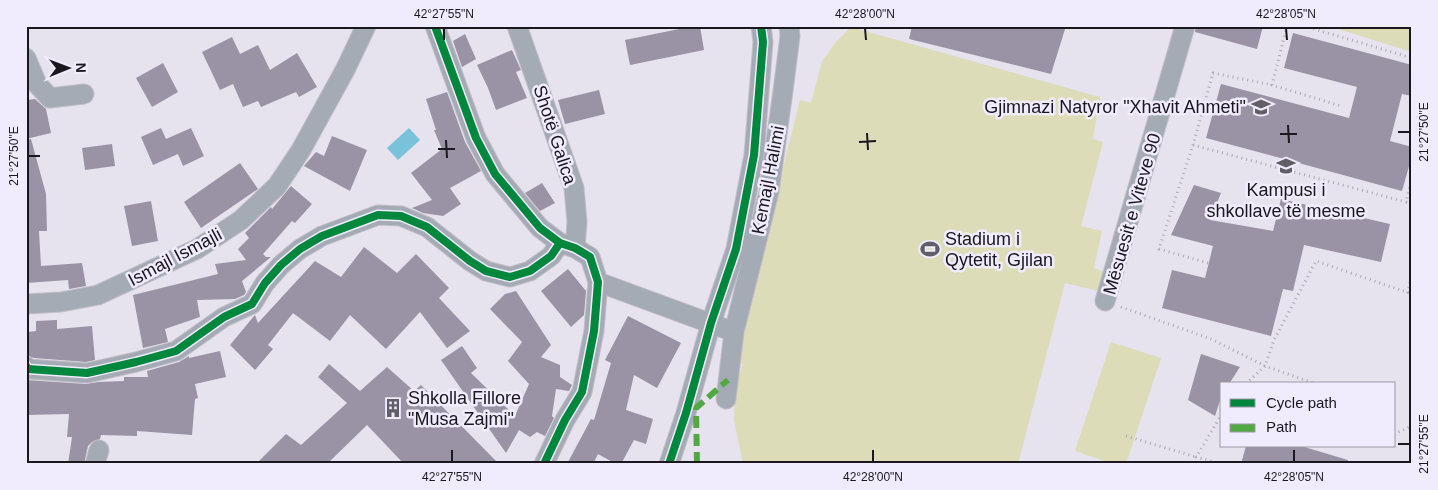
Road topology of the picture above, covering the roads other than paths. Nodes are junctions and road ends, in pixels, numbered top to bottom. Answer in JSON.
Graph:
{"nodes":[{"id":1,"x":366,"y":26,"type":"edge"},
{"id":2,"x":435,"y":26,"type":"edge"},
{"id":3,"x":517,"y":26,"type":"edge"},
{"id":4,"x":761,"y":26,"type":"edge"},
{"id":5,"x":789,"y":26,"type":"edge"},
{"id":6,"x":1185,"y":26,"type":"edge"},
{"id":7,"x":26,"y":58,"type":"edge"},
{"id":8,"x":84,"y":94,"type":"dead end"},
{"id":9,"x":568,"y":245,"type":"junction"},
{"id":10,"x":598,"y":282,"type":"junction"},
{"id":11,"x":1105,"y":301,"type":"road end"},
{"id":12,"x":26,"y":304,"type":"edge"},
{"id":13,"x":710,"y":323,"type":"junction"},
{"id":14,"x":734,"y":332,"type":"junction"},
{"id":15,"x":26,"y":366,"type":"edge"},
{"id":16,"x":726,"y":399,"type":"dead end"},
{"id":17,"x":544,"y":464,"type":"edge"},
{"id":18,"x":669,"y":464,"type":"edge"}],
"edges":[{"from":1,"to":12,"type":"street","name":"Ismajl Ismajli"},
{"from":2,"to":9,"type":"street"},
{"from":3,"to":9,"type":"street","name":"Shotë Galica"},
{"from":4,"to":13,"type":"street"},
{"from":5,"to":14,"type":"street","name":"Kemajl Halimi"},
{"from":6,"to":11,"type":"street","name":"Mësuesit e Viteve 90"},
{"from":7,"to":8,"type":"street"},
{"from":9,"to":10,"type":"street"},
{"from":9,"to":15,"type":"street"},
{"from":10,"to":13,"type":"street"},
{"from":10,"to":17,"type":"street"},
{"from":13,"to":14,"type":"street"},
{"from":13,"to":18,"type":"street"},
{"from":14,"to":16,"type":"street","name":"Kemajl Halimi"}]}
